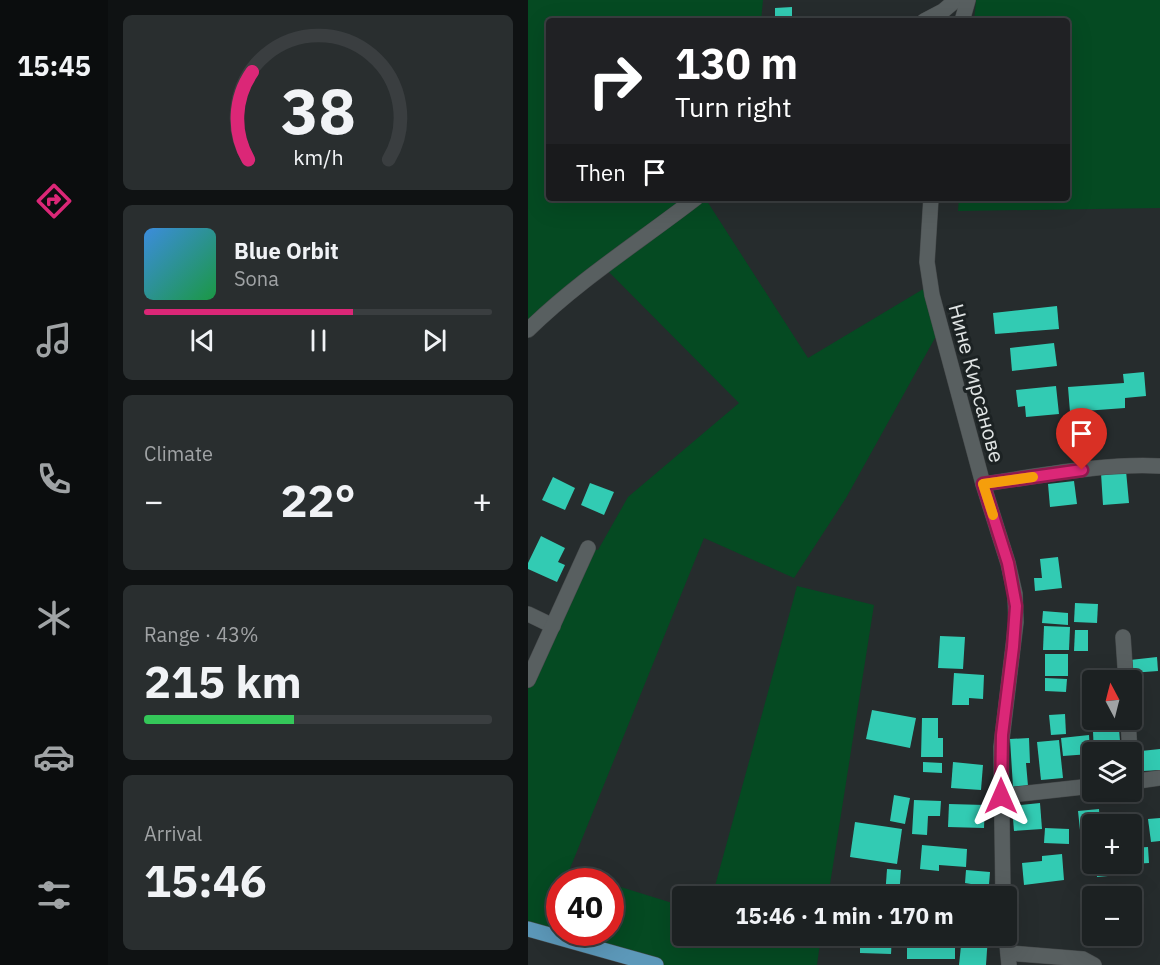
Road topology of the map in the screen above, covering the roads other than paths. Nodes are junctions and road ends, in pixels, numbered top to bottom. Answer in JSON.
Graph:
{"nodes":[{"id":1,"x":956,"y":0,"type":"edge"},
{"id":2,"x":968,"y":0,"type":"edge"},
{"id":3,"x":930,"y":18,"type":"edge"},
{"id":4,"x":963,"y":18,"type":"edge"},
{"id":5,"x":692,"y":201,"type":"edge"},
{"id":6,"x":931,"y":201,"type":"edge"},
{"id":7,"x":528,"y":330,"type":"edge"},
{"id":8,"x":1160,"y":466,"type":"edge"},
{"id":9,"x":983,"y":484,"type":"junction"},
{"id":10,"x":588,"y":548,"type":"dead end"},
{"id":11,"x":528,"y":614,"type":"edge"},
{"id":12,"x":553,"y":626,"type":"junction"},
{"id":13,"x":1123,"y":637,"type":"dead end"},
{"id":14,"x":1125,"y":670,"type":"edge"},
{"id":15,"x":528,"y":680,"type":"edge"},
{"id":16,"x":1160,"y":778,"type":"edge"},
{"id":17,"x":1142,"y":781,"type":"edge"},
{"id":18,"x":1082,"y":787,"type":"edge"},
{"id":19,"x":1001,"y":796,"type":"junction"},
{"id":20,"x":1004,"y":886,"type":"edge"},
{"id":21,"x":528,"y":929,"type":"edge"},
{"id":22,"x":1009,"y":959,"type":"edge"},
{"id":23,"x":656,"y":965,"type":"edge"},
{"id":24,"x":1094,"y":965,"type":"edge"}],
"edges":[{"from":1,"to":3,"type":"street"},
{"from":2,"to":4,"type":"street"},
{"from":5,"to":7,"type":"street"},
{"from":6,"to":9,"type":"street","name":"Нине Кирсанове"},
{"from":8,"to":9,"type":"street"},
{"from":9,"to":19,"type":"street","name":"Нине Кирсанове"},
{"from":10,"to":12,"type":"street"},
{"from":11,"to":12,"type":"street"},
{"from":12,"to":15,"type":"street"},
{"from":13,"to":14,"type":"street"},
{"from":16,"to":17,"type":"street"},
{"from":18,"to":19,"type":"street"},
{"from":19,"to":20,"type":"street","name":"Нине Кирсанове"},
{"from":21,"to":23,"type":"main road"},
{"from":22,"to":24,"type":"street"}]}
